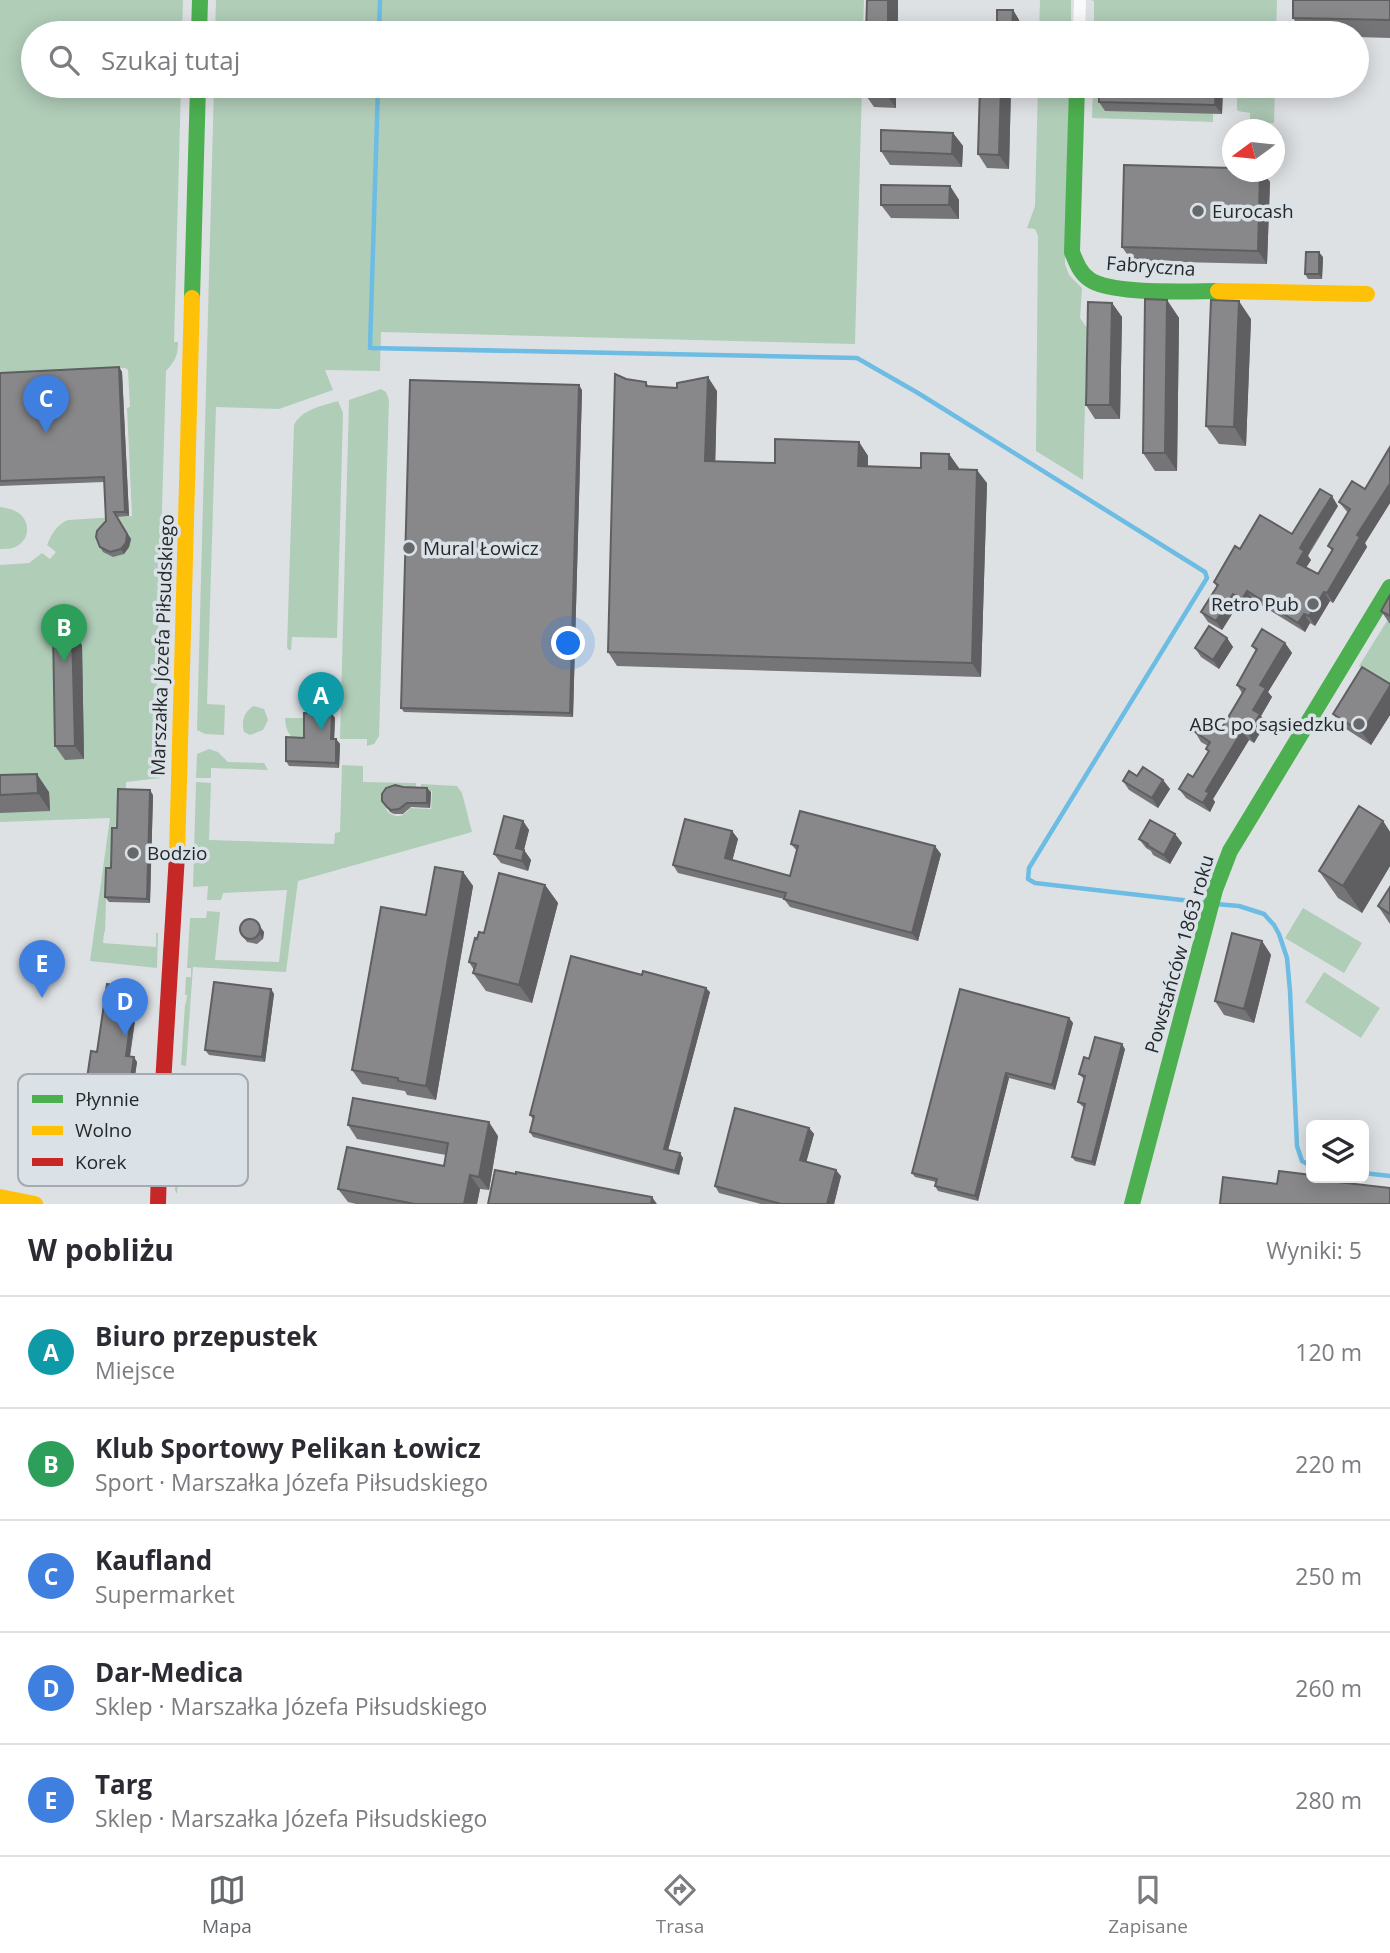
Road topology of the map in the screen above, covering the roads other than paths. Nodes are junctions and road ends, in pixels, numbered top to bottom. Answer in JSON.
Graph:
{"nodes":[{"id":1,"x":200,"y":0,"type":"edge"},
{"id":2,"x":1080,"y":0,"type":"edge"},
{"id":3,"x":199,"y":21,"type":"edge"},
{"id":4,"x":1079,"y":21,"type":"edge"},
{"id":5,"x":198,"y":98,"type":"edge"},
{"id":6,"x":1077,"y":98,"type":"edge"},
{"id":7,"x":1367,"y":294,"type":"dead end"},
{"id":8,"x":1390,"y":587,"type":"edge"},
{"id":9,"x":164,"y":1074,"type":"edge"},
{"id":10,"x":159,"y":1186,"type":"edge"},
{"id":11,"x":0,"y":1197,"type":"edge"},
{"id":12,"x":35,"y":1204,"type":"edge"},
{"id":13,"x":158,"y":1204,"type":"edge"},
{"id":14,"x":1132,"y":1204,"type":"edge"}],
"edges":[{"from":1,"to":3,"type":"street"},
{"from":2,"to":4,"type":"street"},
{"from":5,"to":9,"type":"street","name":"Marszałka Józefa Piłsudskiego"},
{"from":6,"to":7,"type":"street","name":"Fabryczna"},
{"from":8,"to":14,"type":"street","name":"Powstańców 1863 roku"},
{"from":10,"to":13,"type":"street","name":"Marszałka Józefa Piłsudskiego"},
{"from":11,"to":12,"type":"street"}]}
